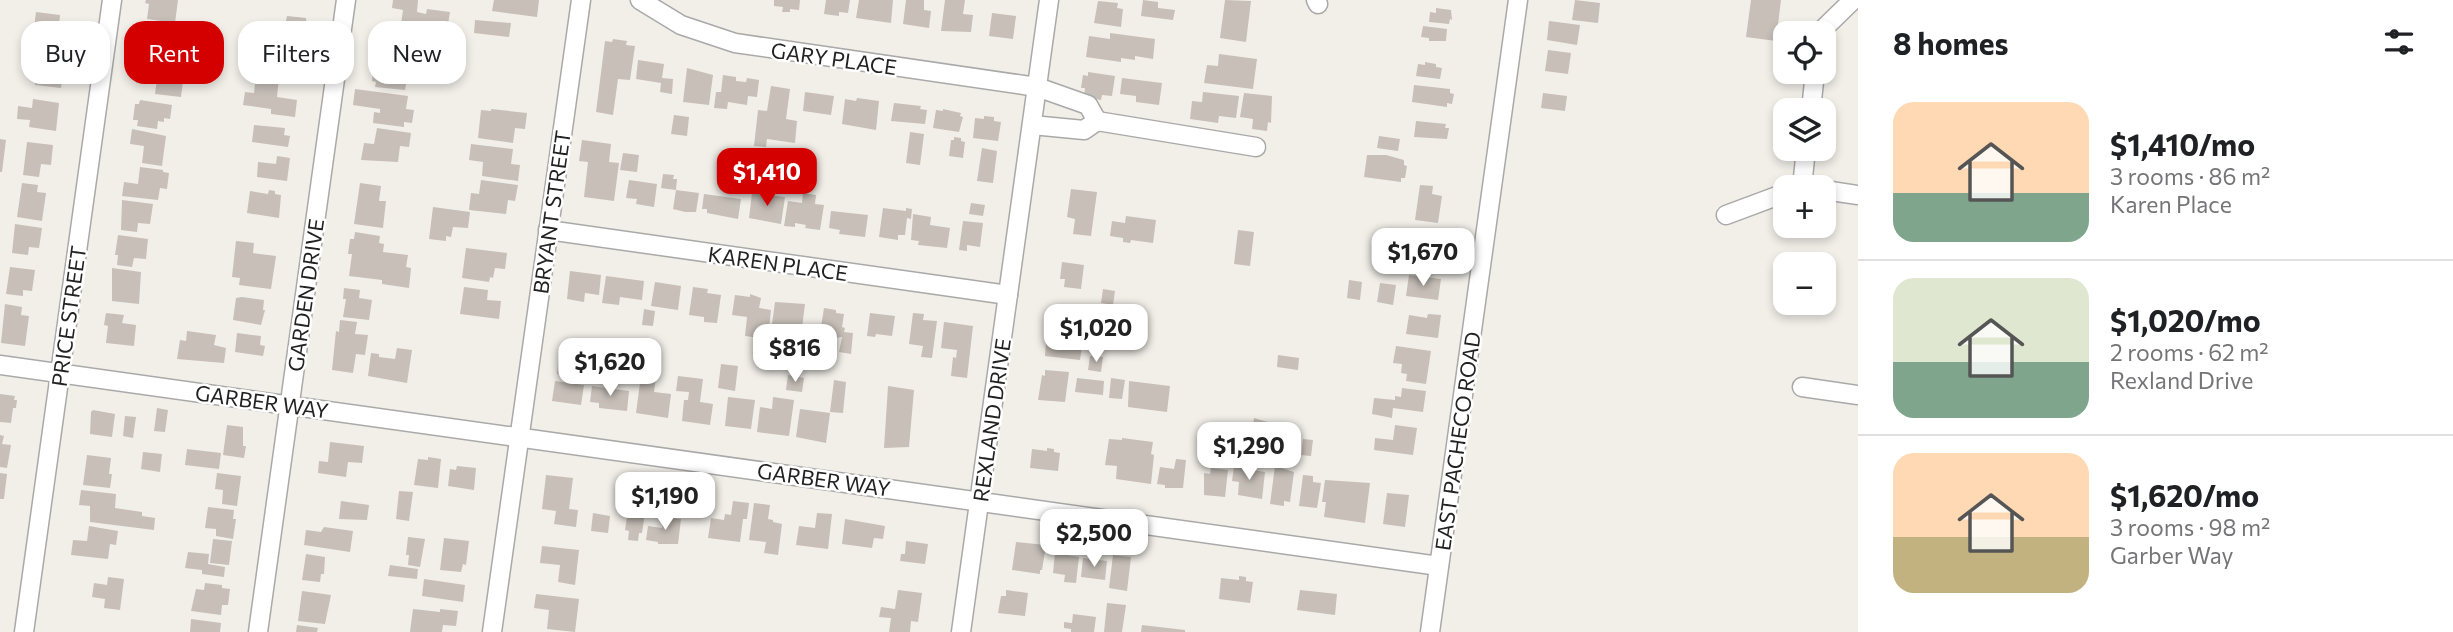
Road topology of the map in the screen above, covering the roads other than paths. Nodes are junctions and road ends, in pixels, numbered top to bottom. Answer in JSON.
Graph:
{"nodes":[{"id":1,"x":112,"y":0,"type":"edge"},
{"id":2,"x":346,"y":0,"type":"edge"},
{"id":3,"x":581,"y":0,"type":"edge"},
{"id":4,"x":640,"y":0,"type":"edge"},
{"id":5,"x":1049,"y":0,"type":"edge"},
{"id":6,"x":1518,"y":0,"type":"edge"},
{"id":7,"x":1853,"y":0,"type":"edge"},
{"id":8,"x":1831,"y":21,"type":"edge"},
{"id":9,"x":1037,"y":87,"type":"junction"},
{"id":10,"x":1097,"y":121,"type":"junction"},
{"id":11,"x":1031,"y":125,"type":"junction"},
{"id":12,"x":1256,"y":147,"type":"dead end"},
{"id":13,"x":1836,"y":192,"type":"edge"},
{"id":14,"x":1858,"y":195,"type":"edge"},
{"id":15,"x":1773,"y":197,"type":"edge"},
{"id":16,"x":1726,"y":215,"type":"dead end"},
{"id":17,"x":548,"y":230,"type":"junction"},
{"id":18,"x":1008,"y":295,"type":"junction"},
{"id":19,"x":0,"y":365,"type":"edge"},
{"id":20,"x":60,"y":373,"type":"junction"},
{"id":21,"x":1802,"y":387,"type":"dead end"},
{"id":22,"x":1858,"y":395,"type":"edge"},
{"id":23,"x":290,"y":405,"type":"junction"},
{"id":24,"x":520,"y":436,"type":"junction"},
{"id":25,"x":979,"y":501,"type":"junction"},
{"id":26,"x":1439,"y":566,"type":"junction"},
{"id":27,"x":24,"y":632,"type":"edge"},
{"id":28,"x":258,"y":632,"type":"edge"},
{"id":29,"x":492,"y":632,"type":"edge"},
{"id":30,"x":961,"y":632,"type":"edge"},
{"id":31,"x":1430,"y":632,"type":"edge"}],
"edges":[{"from":1,"to":20,"type":"street","name":"PRICE STREET"},
{"from":2,"to":23,"type":"street","name":"GARDEN DRIVE"},
{"from":3,"to":17,"type":"street","name":"BRYANT STREET"},
{"from":4,"to":9,"type":"street","name":"GARY PLACE"},
{"from":5,"to":9,"type":"street","name":"REXLAND DRIVE"},
{"from":6,"to":26,"type":"street","name":"EAST PACHECO ROAD"},
{"from":7,"to":8,"type":"street"},
{"from":9,"to":10,"type":"street","name":"GARY PLACE"},
{"from":9,"to":11,"type":"street","name":"REXLAND DRIVE"},
{"from":10,"to":11,"type":"street"},
{"from":10,"to":12,"type":"street"},
{"from":11,"to":18,"type":"street","name":"REXLAND DRIVE"},
{"from":13,"to":14,"type":"street"},
{"from":15,"to":16,"type":"street"},
{"from":17,"to":18,"type":"street","name":"KAREN PLACE"},
{"from":17,"to":24,"type":"street","name":"BRYANT STREET"},
{"from":18,"to":25,"type":"street","name":"REXLAND DRIVE"},
{"from":19,"to":20,"type":"street","name":"GARBER WAY"},
{"from":20,"to":23,"type":"street","name":"GARBER WAY"},
{"from":20,"to":27,"type":"street","name":"PRICE STREET"},
{"from":21,"to":22,"type":"street"},
{"from":23,"to":24,"type":"street","name":"GARBER WAY"},
{"from":23,"to":28,"type":"street","name":"GARDEN DRIVE"},
{"from":24,"to":25,"type":"street","name":"GARBER WAY"},
{"from":24,"to":29,"type":"street","name":"BRYANT STREET"},
{"from":25,"to":26,"type":"street","name":"GARBER WAY"},
{"from":25,"to":30,"type":"street","name":"REXLAND DRIVE"},
{"from":26,"to":31,"type":"street","name":"EAST PACHECO ROAD"}]}
